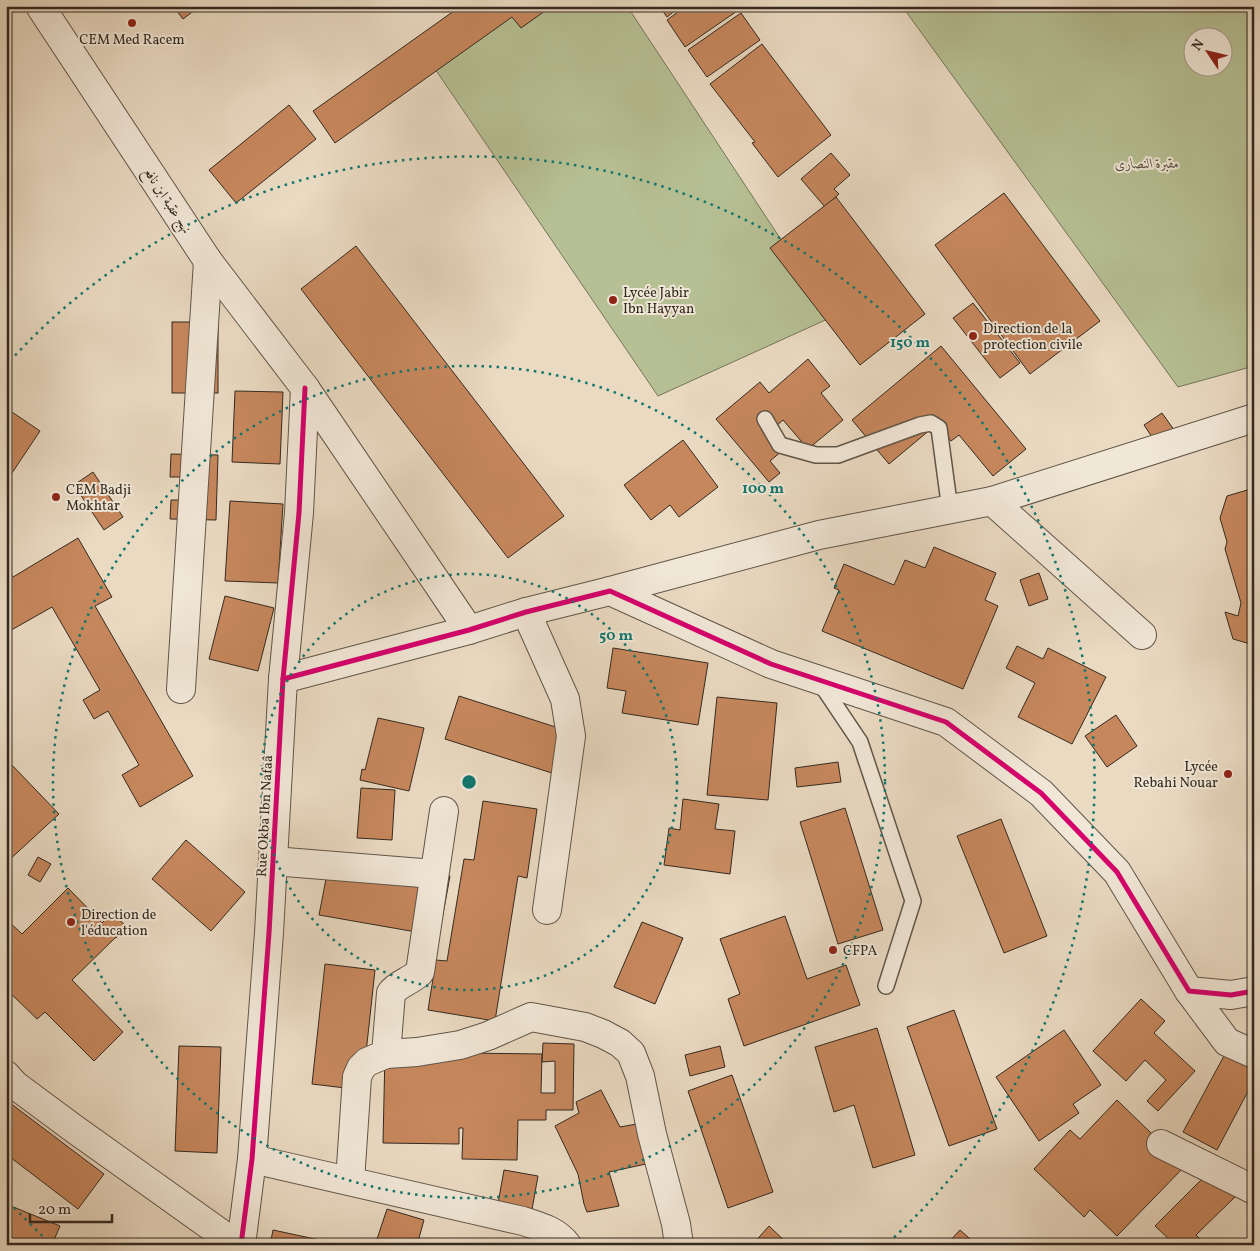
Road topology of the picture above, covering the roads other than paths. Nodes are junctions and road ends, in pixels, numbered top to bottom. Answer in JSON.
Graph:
{"nodes":[{"id":1,"x":40,"y":6,"type":"edge"},
{"id":2,"x":208,"y":261,"type":"junction"},
{"id":3,"x":305,"y":388,"type":"junction"},
{"id":4,"x":1254,"y":418,"type":"edge"},
{"id":5,"x":765,"y":419,"type":"dead end"},
{"id":6,"x":992,"y":501,"type":"junction"},
{"id":7,"x":950,"y":510,"type":"junction"},
{"id":8,"x":610,"y":592,"type":"junction"},
{"id":9,"x":526,"y":612,"type":"junction"},
{"id":10,"x":469,"y":630,"type":"junction"},
{"id":11,"x":1142,"y":635,"type":"dead end"},
{"id":12,"x":283,"y":679,"type":"junction"},
{"id":13,"x":818,"y":680,"type":"junction"},
{"id":14,"x":181,"y":689,"type":"dead end"},
{"id":15,"x":444,"y":811,"type":"dead end"},
{"id":16,"x":273,"y":861,"type":"junction"},
{"id":17,"x":434,"y":874,"type":"junction"},
{"id":18,"x":547,"y":910,"type":"dead end"},
{"id":19,"x":886,"y":986,"type":"dead end"},
{"id":20,"x":1189,"y":991,"type":"junction"},
{"id":21,"x":1254,"y":991,"type":"edge"},
{"id":22,"x":1227,"y":1042,"type":"junction"},
{"id":23,"x":386,"y":1054,"type":"junction"},
{"id":24,"x":1254,"y":1054,"type":"edge"},
{"id":25,"x":6,"y":1075,"type":"edge"},
{"id":26,"x":1254,"y":1075,"type":"edge"},
{"id":27,"x":1161,"y":1144,"type":"dead end"},
{"id":28,"x":252,"y":1159,"type":"junction"},
{"id":29,"x":350,"y":1181,"type":"junction"},
{"id":30,"x":1254,"y":1190,"type":"edge"},
{"id":31,"x":237,"y":1245,"type":"edge"},
{"id":32,"x":241,"y":1245,"type":"edge"},
{"id":33,"x":567,"y":1245,"type":"edge"},
{"id":34,"x":679,"y":1245,"type":"edge"}],
"edges":[{"from":1,"to":2,"type":"street","name":"نهج عقبة ابن نافع"},
{"from":2,"to":3,"type":"street","name":"نهج عقبة ابن نافع"},
{"from":2,"to":14,"type":"street"},
{"from":3,"to":10,"type":"street","name":"نهج عقبة ابن نافع"},
{"from":3,"to":12,"type":"street","name":"Rue Okba Ibn Nafaâ"},
{"from":4,"to":6,"type":"street"},
{"from":5,"to":7,"type":"lane"},
{"from":6,"to":7,"type":"street"},
{"from":6,"to":11,"type":"street"},
{"from":7,"to":8,"type":"street"},
{"from":8,"to":9,"type":"street"},
{"from":8,"to":13,"type":"street"},
{"from":9,"to":10,"type":"street"},
{"from":9,"to":18,"type":"street"},
{"from":10,"to":12,"type":"street"},
{"from":12,"to":16,"type":"street","name":"Rue Okba Ibn Nafaâ"},
{"from":13,"to":19,"type":"lane"},
{"from":13,"to":20,"type":"street"},
{"from":15,"to":17,"type":"street"},
{"from":16,"to":17,"type":"street"},
{"from":16,"to":28,"type":"street","name":"Rue Okba Ibn Nafaâ"},
{"from":17,"to":23,"type":"street"},
{"from":20,"to":21,"type":"street"},
{"from":20,"to":22,"type":"street"},
{"from":22,"to":24,"type":"street"},
{"from":22,"to":26,"type":"street"},
{"from":23,"to":29,"type":"street"},
{"from":23,"to":34,"type":"street"},
{"from":25,"to":31,"type":"street"},
{"from":27,"to":30,"type":"street"},
{"from":28,"to":29,"type":"street"},
{"from":28,"to":32,"type":"street","name":"Rue Okba Ibn Nafaâ"},
{"from":29,"to":33,"type":"street"}]}
